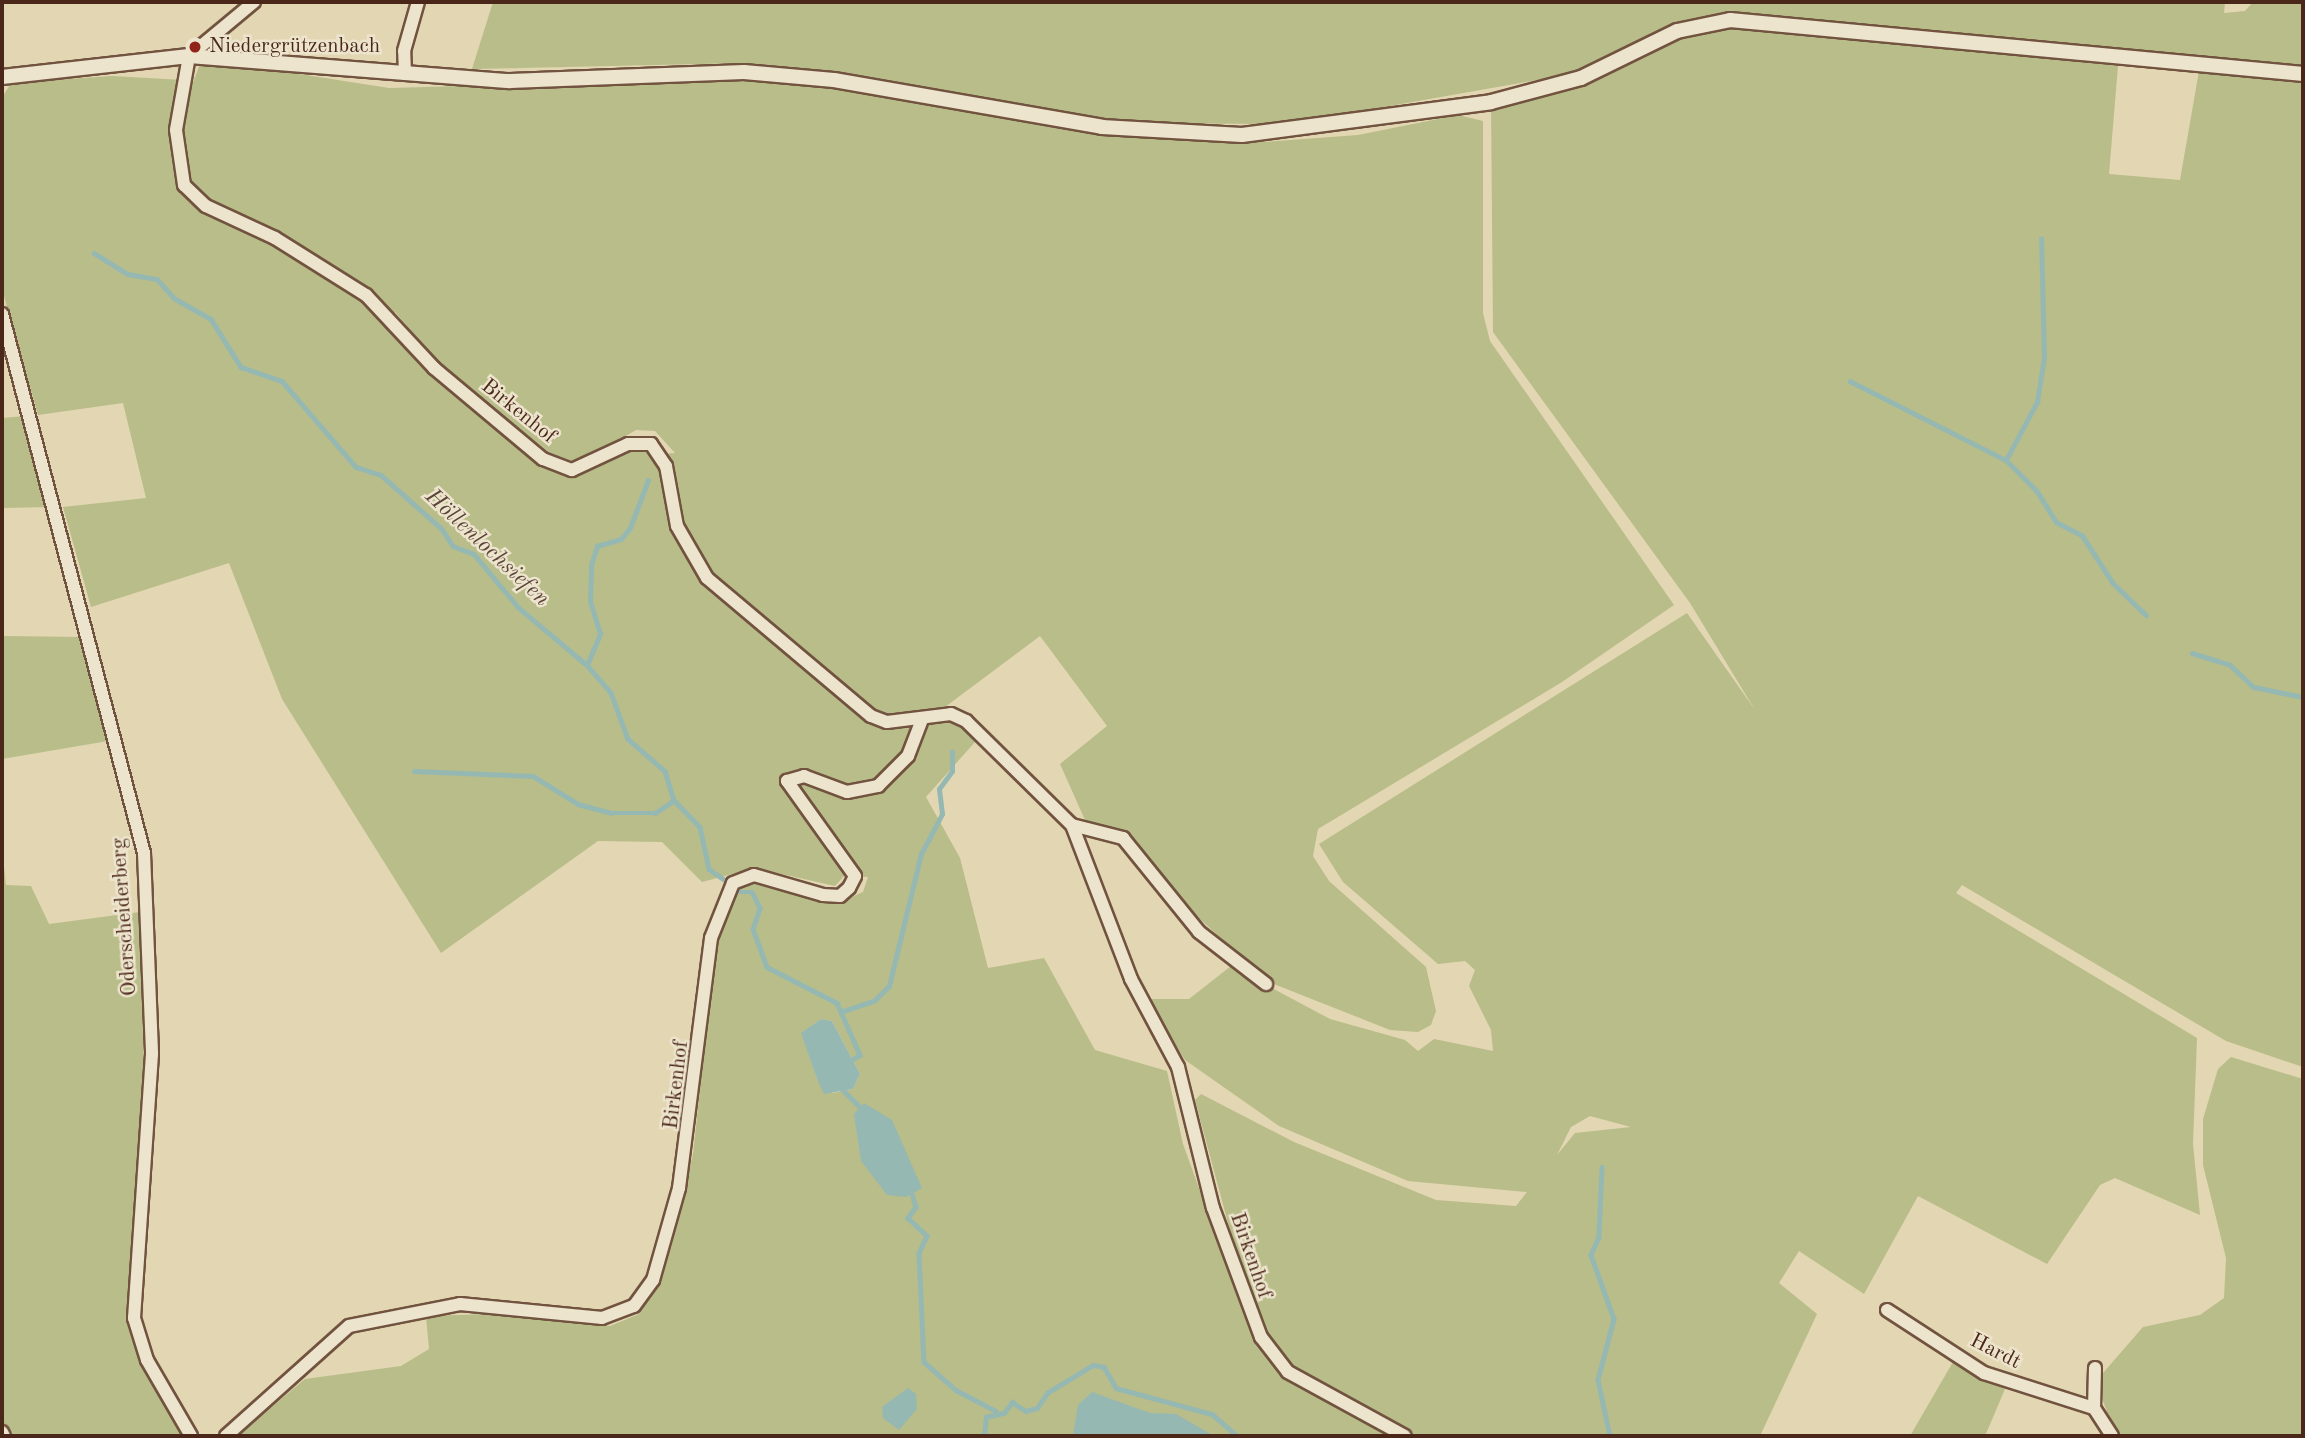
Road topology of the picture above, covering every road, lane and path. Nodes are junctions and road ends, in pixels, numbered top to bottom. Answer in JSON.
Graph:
{"nodes":[{"id":1,"x":254,"y":2,"type":"edge"},
{"id":2,"x":418,"y":2,"type":"edge"},
{"id":3,"x":189,"y":56,"type":"junction"},
{"id":4,"x":405,"y":74,"type":"junction"},
{"id":5,"x":2303,"y":74,"type":"edge"},
{"id":6,"x":2,"y":77,"type":"edge"},
{"id":7,"x":2,"y":314,"type":"edge"},
{"id":8,"x":922,"y":719,"type":"junction"},
{"id":9,"x":1072,"y":825,"type":"junction"},
{"id":10,"x":1266,"y":984,"type":"dead end"},
{"id":11,"x":1888,"y":1310,"type":"dead end"},
{"id":12,"x":2095,"y":1368,"type":"dead end"},
{"id":13,"x":2094,"y":1408,"type":"junction"},
{"id":14,"x":191,"y":1436,"type":"edge"},
{"id":15,"x":226,"y":1436,"type":"edge"},
{"id":16,"x":1405,"y":1436,"type":"edge"},
{"id":17,"x":2112,"y":1436,"type":"edge"}],
"edges":[{"from":1,"to":3,"type":"street"},
{"from":2,"to":4,"type":"street"},
{"from":3,"to":4,"type":"street"},
{"from":3,"to":6,"type":"street"},
{"from":3,"to":8,"type":"street","name":"Birkenhof"},
{"from":4,"to":5,"type":"street"},
{"from":7,"to":14,"type":"street","name":"Oderscheiderberg"},
{"from":8,"to":9,"type":"street","name":"Birkenhof"},
{"from":8,"to":15,"type":"street","name":"Birkenhof"},
{"from":9,"to":10,"type":"street"},
{"from":9,"to":16,"type":"street","name":"Birkenhof"},
{"from":11,"to":13,"type":"street","name":"Hardt"},
{"from":12,"to":13,"type":"street"},
{"from":13,"to":17,"type":"street"}]}
